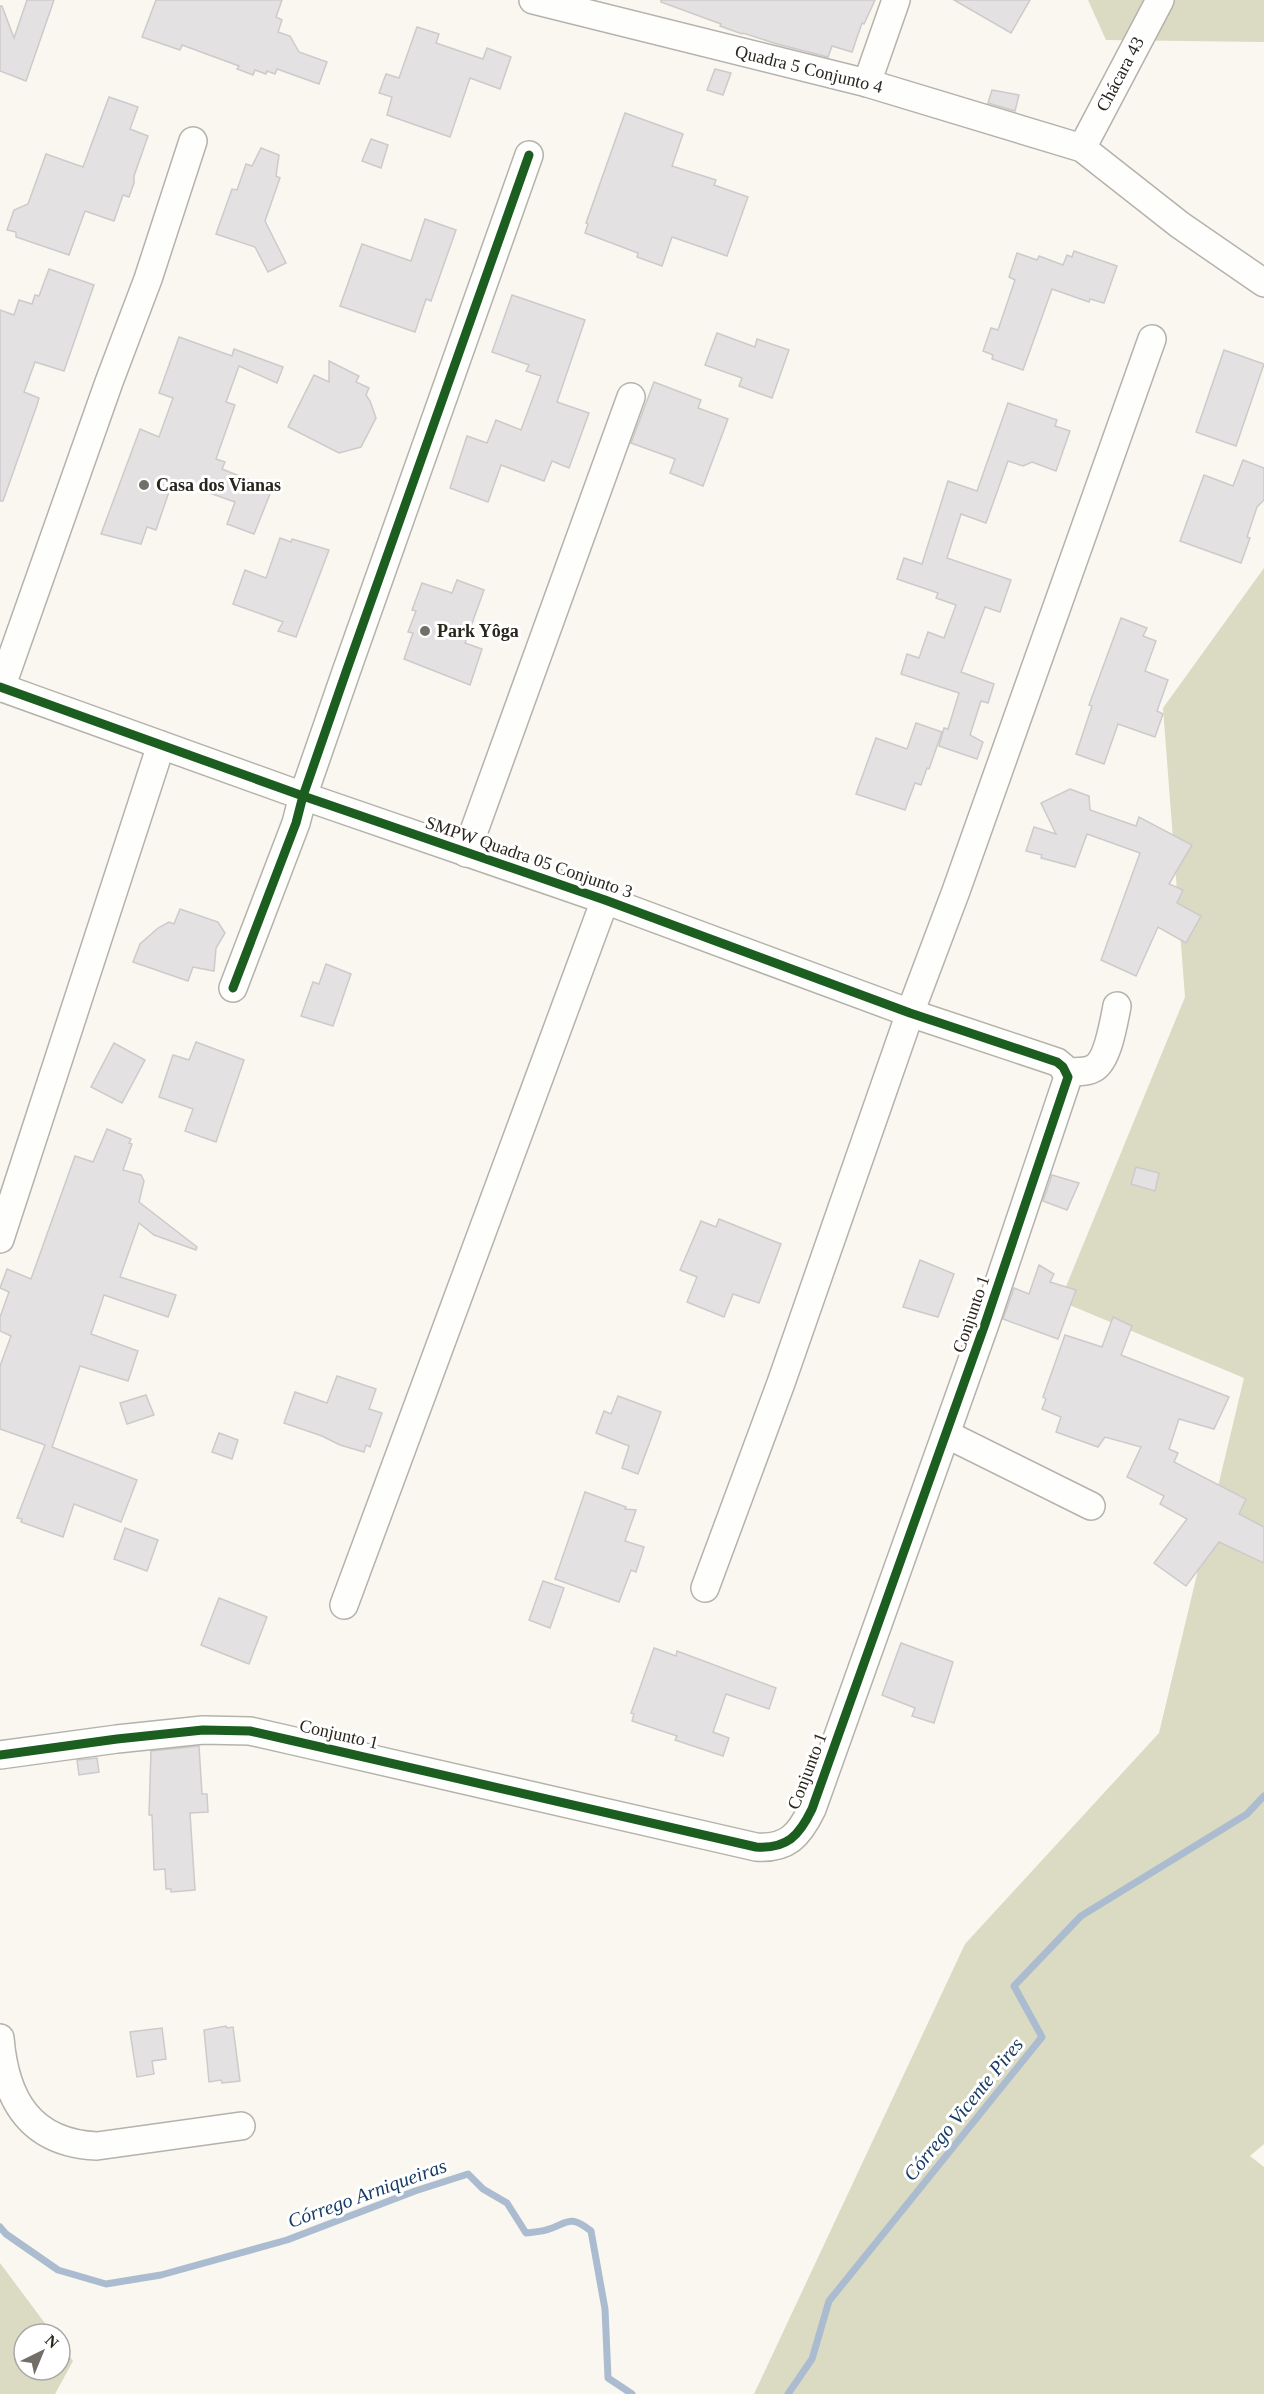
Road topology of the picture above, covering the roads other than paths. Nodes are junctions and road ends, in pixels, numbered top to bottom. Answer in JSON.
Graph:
{"nodes":[{"id":1,"x":533,"y":0,"type":"edge"},
{"id":2,"x":896,"y":0,"type":"edge"},
{"id":3,"x":1160,"y":0,"type":"edge"},
{"id":4,"x":867,"y":83,"type":"junction"},
{"id":5,"x":193,"y":141,"type":"dead end"},
{"id":6,"x":1082,"y":148,"type":"junction"},
{"id":7,"x":529,"y":155,"type":"dead end"},
{"id":8,"x":1264,"y":283,"type":"edge"},
{"id":9,"x":1152,"y":339,"type":"dead end"},
{"id":10,"x":631,"y":397,"type":"dead end"},
{"id":11,"x":0,"y":688,"type":"edge"},
{"id":12,"x":161,"y":745,"type":"junction"},
{"id":13,"x":303,"y":796,"type":"junction"},
{"id":14,"x":466,"y":853,"type":"junction"},
{"id":15,"x":605,"y":900,"type":"junction"},
{"id":16,"x":233,"y":988,"type":"dead end"},
{"id":17,"x":1117,"y":1006,"type":"dead end"},
{"id":18,"x":910,"y":1013,"type":"junction"},
{"id":19,"x":1057,"y":1066,"type":"junction"},
{"id":20,"x":0,"y":1239,"type":"edge"},
{"id":21,"x":946,"y":1434,"type":"junction"},
{"id":22,"x":1091,"y":1506,"type":"dead end"},
{"id":23,"x":705,"y":1588,"type":"dead end"},
{"id":24,"x":344,"y":1605,"type":"dead end"},
{"id":25,"x":0,"y":1755,"type":"edge"},
{"id":26,"x":0,"y":2038,"type":"edge"},
{"id":27,"x":241,"y":2126,"type":"dead end"}],
"edges":[{"from":1,"to":4,"type":"street","name":"Quadra 5 Conjunto 4"},
{"from":2,"to":4,"type":"street"},
{"from":3,"to":6,"type":"street","name":"Chácara 43"},
{"from":4,"to":6,"type":"street","name":"Quadra 5 Conjunto 4"},
{"from":5,"to":11,"type":"street"},
{"from":6,"to":8,"type":"street"},
{"from":7,"to":13,"type":"street"},
{"from":9,"to":18,"type":"street"},
{"from":10,"to":14,"type":"street"},
{"from":11,"to":12,"type":"street","name":"SMPW Quadra 05 Conjunto 3"},
{"from":12,"to":13,"type":"street","name":"SMPW Quadra 05 Conjunto 3"},
{"from":12,"to":20,"type":"street"},
{"from":13,"to":14,"type":"street","name":"SMPW Quadra 05 Conjunto 3"},
{"from":13,"to":16,"type":"street"},
{"from":14,"to":15,"type":"street","name":"SMPW Quadra 05 Conjunto 3"},
{"from":15,"to":18,"type":"street","name":"SMPW Quadra 05 Conjunto 3"},
{"from":15,"to":24,"type":"street"},
{"from":17,"to":19,"type":"street"},
{"from":18,"to":19,"type":"street","name":"SMPW Quadra 05 Conjunto 3"},
{"from":18,"to":23,"type":"street"},
{"from":19,"to":21,"type":"street","name":"Conjunto 1"},
{"from":21,"to":22,"type":"street"},
{"from":21,"to":25,"type":"street","name":"Conjunto 1"},
{"from":26,"to":27,"type":"street"}]}
